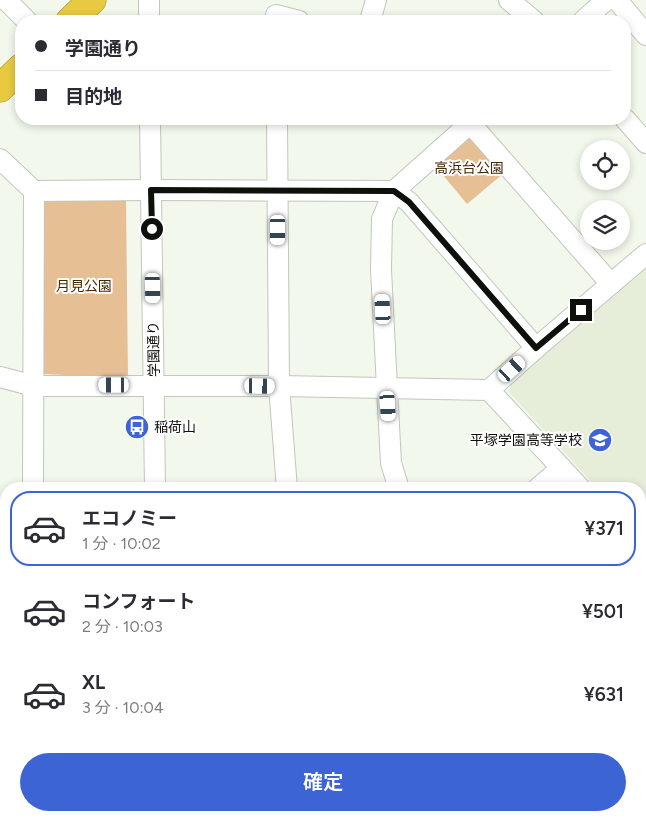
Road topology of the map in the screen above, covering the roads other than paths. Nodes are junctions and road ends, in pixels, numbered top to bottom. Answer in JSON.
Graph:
{"nodes":[{"id":1,"x":6,"y":0,"type":"edge"},
{"id":2,"x":92,"y":0,"type":"edge"},
{"id":3,"x":149,"y":0,"type":"edge"},
{"id":4,"x":376,"y":0,"type":"edge"},
{"id":5,"x":509,"y":0,"type":"edge"},
{"id":6,"x":606,"y":0,"type":"edge"},
{"id":7,"x":616,"y":0,"type":"edge"},
{"id":8,"x":21,"y":15,"type":"edge"},
{"id":9,"x":76,"y":15,"type":"edge"},
{"id":10,"x":149,"y":15,"type":"edge"},
{"id":11,"x":372,"y":15,"type":"edge"},
{"id":12,"x":527,"y":15,"type":"edge"},
{"id":13,"x":590,"y":15,"type":"edge"},
{"id":14,"x":629,"y":15,"type":"edge"},
{"id":15,"x":631,"y":18,"type":"edge"},
{"id":16,"x":646,"y":35,"type":"edge"},
{"id":17,"x":15,"y":74,"type":"edge"},
{"id":18,"x":0,"y":88,"type":"edge"},
{"id":19,"x":150,"y":125,"type":"edge"},
{"id":20,"x":277,"y":125,"type":"edge"},
{"id":21,"x":465,"y":125,"type":"edge"},
{"id":22,"x":474,"y":125,"type":"edge"},
{"id":23,"x":630,"y":125,"type":"edge"},
{"id":24,"x":646,"y":143,"type":"edge"},
{"id":25,"x":0,"y":158,"type":"edge"},
{"id":26,"x":151,"y":190,"type":"junction"},
{"id":27,"x":278,"y":190,"type":"junction"},
{"id":28,"x":394,"y":191,"type":"junction"},
{"id":29,"x":34,"y":192,"type":"junction"},
{"id":30,"x":646,"y":254,"type":"edge"},
{"id":31,"x":611,"y":284,"type":"junction"},
{"id":32,"x":536,"y":348,"type":"junction"},
{"id":33,"x":0,"y":377,"type":"edge"},
{"id":34,"x":154,"y":385,"type":"junction"},
{"id":35,"x":34,"y":386,"type":"junction"},
{"id":36,"x":279,"y":386,"type":"junction"},
{"id":37,"x":387,"y":388,"type":"junction"},
{"id":38,"x":489,"y":390,"type":"junction"},
{"id":39,"x":561,"y":468,"type":"junction"},
{"id":40,"x":33,"y":482,"type":"edge"},
{"id":41,"x":155,"y":482,"type":"edge"},
{"id":42,"x":286,"y":482,"type":"edge"},
{"id":43,"x":397,"y":482,"type":"edge"},
{"id":44,"x":546,"y":482,"type":"edge"},
{"id":45,"x":574,"y":482,"type":"edge"}],
"edges":[{"from":1,"to":8,"type":"street"},
{"from":2,"to":9,"type":"highway"},
{"from":3,"to":10,"type":"street"},
{"from":4,"to":11,"type":"street"},
{"from":5,"to":12,"type":"street"},
{"from":6,"to":13,"type":"street"},
{"from":7,"to":14,"type":"street"},
{"from":15,"to":16,"type":"street"},
{"from":17,"to":18,"type":"highway"},
{"from":19,"to":26,"type":"street","name":"学園通り"},
{"from":20,"to":27,"type":"street"},
{"from":21,"to":28,"type":"street"},
{"from":22,"to":31,"type":"street"},
{"from":23,"to":24,"type":"street"},
{"from":25,"to":29,"type":"street"},
{"from":26,"to":27,"type":"street"},
{"from":26,"to":29,"type":"street"},
{"from":26,"to":34,"type":"street","name":"学園通り"},
{"from":27,"to":28,"type":"street"},
{"from":27,"to":36,"type":"street"},
{"from":28,"to":32,"type":"street"},
{"from":28,"to":37,"type":"street"},
{"from":29,"to":35,"type":"street"},
{"from":30,"to":31,"type":"street"},
{"from":31,"to":32,"type":"street"},
{"from":32,"to":38,"type":"street"},
{"from":33,"to":35,"type":"street"},
{"from":34,"to":35,"type":"street"},
{"from":34,"to":36,"type":"street"},
{"from":34,"to":41,"type":"street","name":"学園通り"},
{"from":35,"to":40,"type":"street"},
{"from":36,"to":37,"type":"street"},
{"from":36,"to":42,"type":"street"},
{"from":37,"to":38,"type":"street"},
{"from":37,"to":43,"type":"street"},
{"from":38,"to":39,"type":"street"},
{"from":39,"to":44,"type":"street"},
{"from":39,"to":45,"type":"street"}]}
